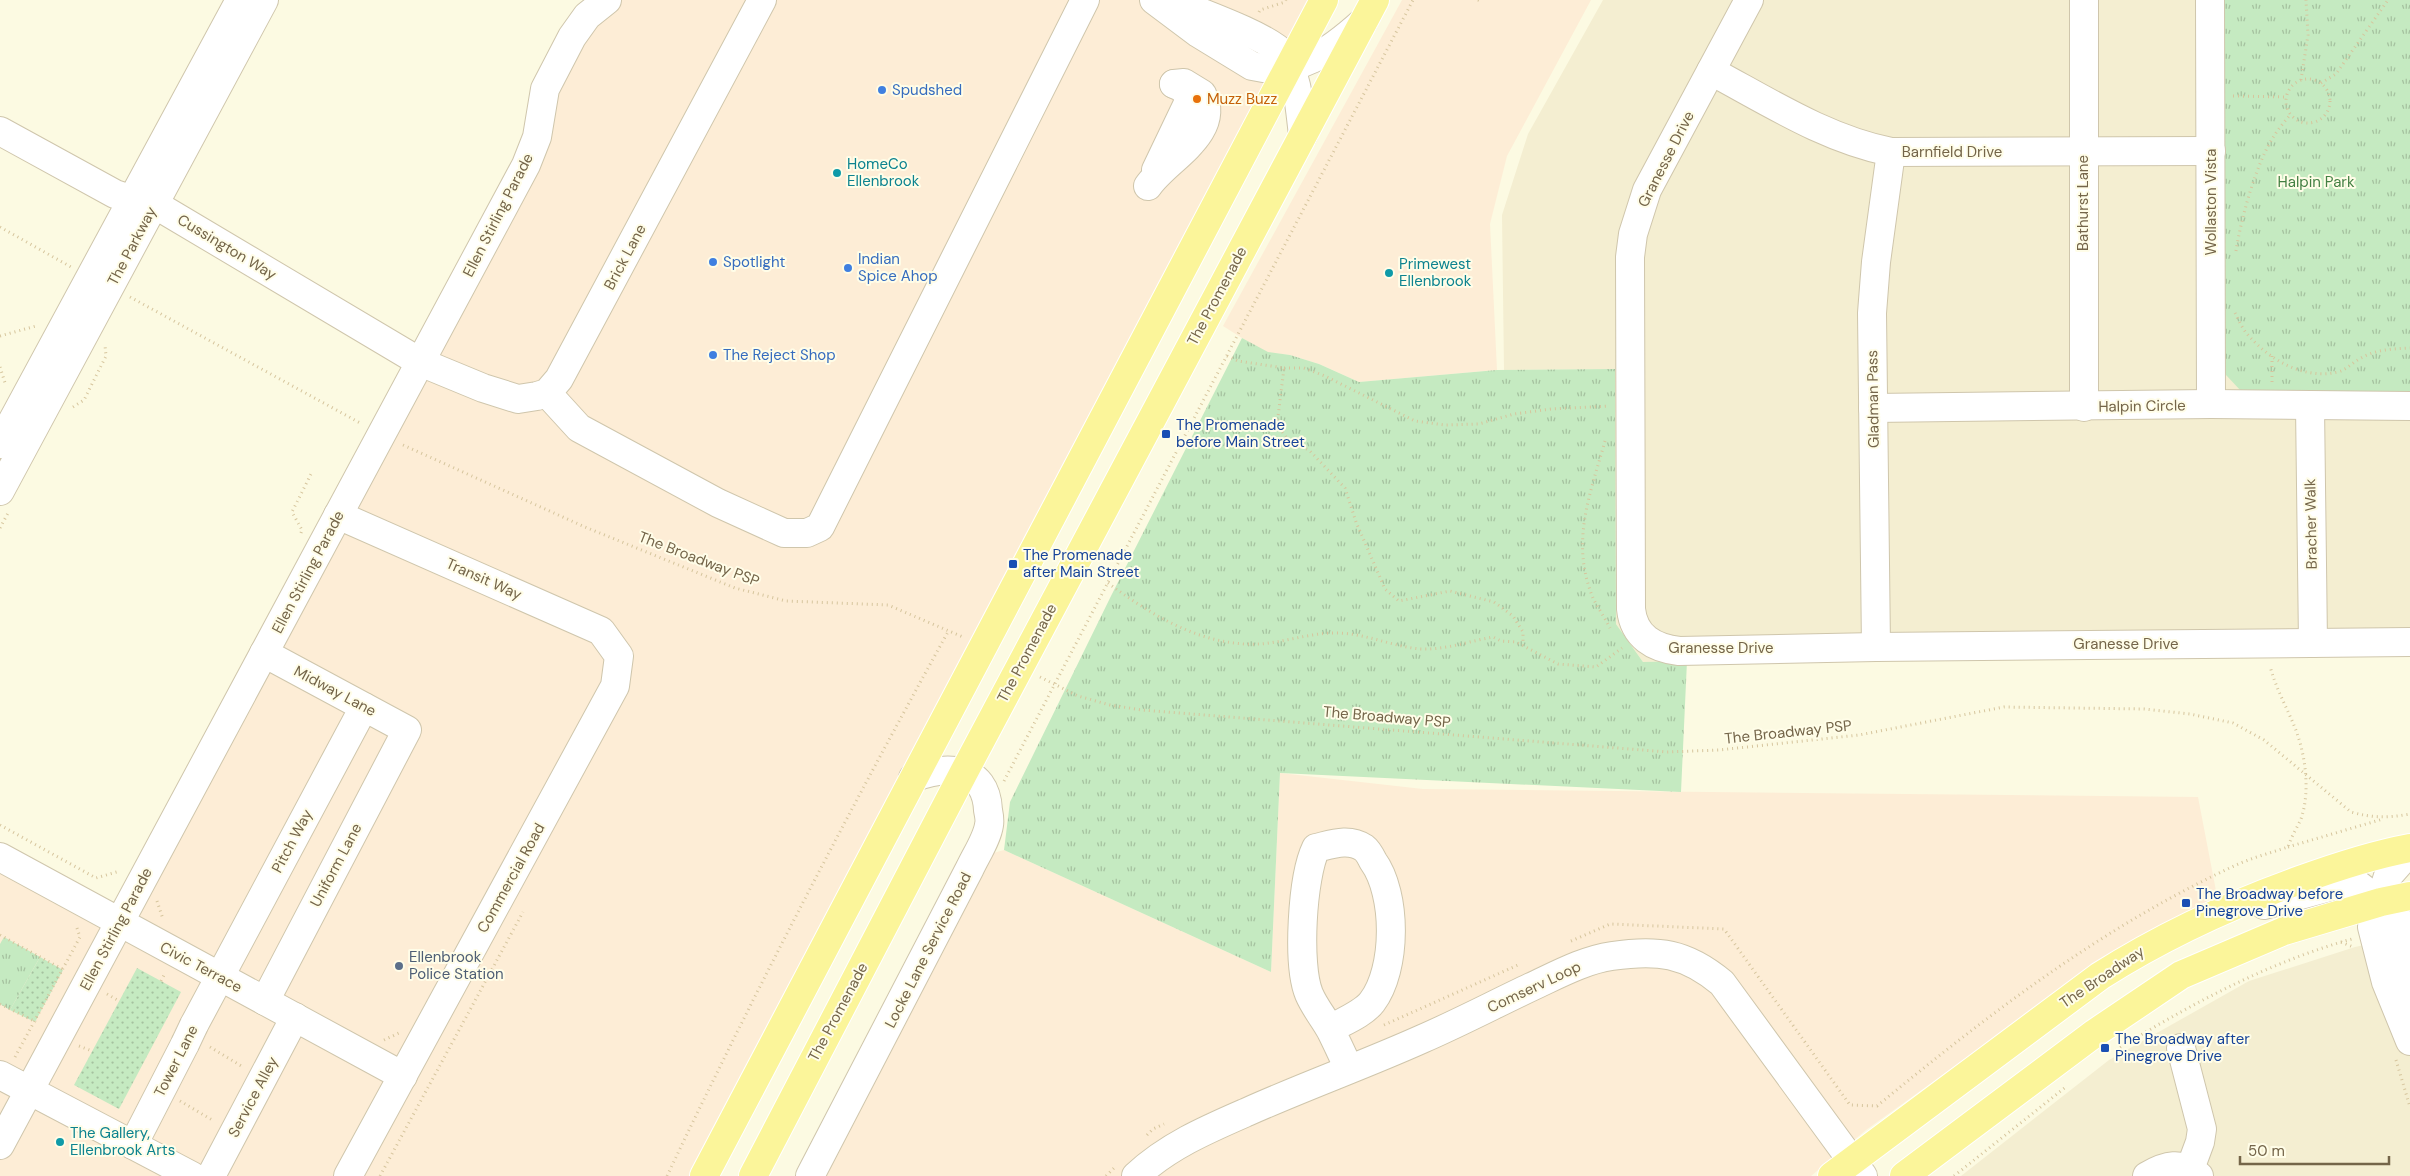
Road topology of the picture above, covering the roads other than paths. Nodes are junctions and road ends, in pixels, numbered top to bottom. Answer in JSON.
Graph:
{"nodes":[{"id":1,"x":240,"y":0,"type":"edge"},
{"id":2,"x":264,"y":0,"type":"edge"},
{"id":3,"x":606,"y":0,"type":"edge"},
{"id":4,"x":762,"y":0,"type":"edge"},
{"id":5,"x":1085,"y":0,"type":"edge"},
{"id":6,"x":1154,"y":0,"type":"edge"},
{"id":7,"x":1168,"y":0,"type":"edge"},
{"id":8,"x":1324,"y":0,"type":"edge"},
{"id":9,"x":1748,"y":0,"type":"edge"},
{"id":10,"x":2084,"y":0,"type":"edge"},
{"id":11,"x":2210,"y":0,"type":"edge"},
{"id":12,"x":1370,"y":11,"type":"edge"},
{"id":13,"x":1289,"y":67,"type":"junction"},
{"id":14,"x":1711,"y":71,"type":"junction"},
{"id":15,"x":0,"y":130,"type":"edge"},
{"id":16,"x":1302,"y":135,"type":"junction"},
{"id":17,"x":2083,"y":151,"type":"junction"},
{"id":18,"x":2211,"y":151,"type":"junction"},
{"id":19,"x":1891,"y":152,"type":"junction"},
{"id":20,"x":142,"y":203,"type":"junction"},
{"id":21,"x":100,"y":282,"type":"junction"},
{"id":22,"x":420,"y":362,"type":"junction"},
{"id":23,"x":547,"y":393,"type":"junction"},
{"id":24,"x":2211,"y":404,"type":"junction"},
{"id":25,"x":2310,"y":406,"type":"junction"},
{"id":26,"x":2410,"y":406,"type":"edge"},
{"id":27,"x":2084,"y":407,"type":"junction"},
{"id":28,"x":1873,"y":408,"type":"junction"},
{"id":29,"x":0,"y":444,"type":"edge"},
{"id":30,"x":0,"y":491,"type":"edge"},
{"id":31,"x":338,"y":515,"type":"junction"},
{"id":32,"x":2410,"y":642,"type":"edge"},
{"id":33,"x":2313,"y":643,"type":"junction"},
{"id":34,"x":1876,"y":646,"type":"junction"},
{"id":35,"x":264,"y":653,"type":"junction"},
{"id":36,"x":619,"y":656,"type":"joint"},
{"id":37,"x":364,"y":707,"type":"junction"},
{"id":38,"x":407,"y":730,"type":"joint"},
{"id":39,"x":964,"y":772,"type":"junction"},
{"id":40,"x":913,"y":778,"type":"junction"},
{"id":41,"x":2410,"y":848,"type":"edge"},
{"id":42,"x":2410,"y":855,"type":"edge"},
{"id":43,"x":0,"y":857,"type":"edge"},
{"id":44,"x":2410,"y":896,"type":"edge"},
{"id":45,"x":2377,"y":914,"type":"junction"},
{"id":46,"x":120,"y":923,"type":"junction"},
{"id":47,"x":2185,"y":927,"type":"junction"},
{"id":48,"x":2409,"y":971,"type":"edge"},
{"id":49,"x":219,"y":976,"type":"junction"},
{"id":50,"x":265,"y":1001,"type":"junction"},
{"id":51,"x":2410,"y":1002,"type":"edge"},
{"id":52,"x":295,"y":1017,"type":"junction"},
{"id":53,"x":1330,"y":1029,"type":"junction"},
{"id":54,"x":2410,"y":1041,"type":"edge"},
{"id":55,"x":2180,"y":1048,"type":"dead end"},
{"id":56,"x":1349,"y":1069,"type":"junction"},
{"id":57,"x":2,"y":1076,"type":"edge"},
{"id":58,"x":403,"y":1076,"type":"junction"},
{"id":59,"x":30,"y":1090,"type":"junction"},
{"id":60,"x":0,"y":1145,"type":"edge"},
{"id":61,"x":133,"y":1145,"type":"junction"},
{"id":62,"x":1128,"y":1169,"type":"edge"},
{"id":63,"x":1849,"y":1170,"type":"edge"},
{"id":64,"x":2195,"y":1172,"type":"edge"},
{"id":65,"x":192,"y":1176,"type":"edge"},
{"id":66,"x":211,"y":1176,"type":"edge"},
{"id":67,"x":348,"y":1176,"type":"edge"},
{"id":68,"x":704,"y":1176,"type":"edge"},
{"id":69,"x":753,"y":1176,"type":"edge"},
{"id":70,"x":810,"y":1176,"type":"edge"},
{"id":71,"x":1904,"y":1176,"type":"edge"},
{"id":72,"x":2147,"y":1176,"type":"edge"}],
"edges":[{"from":1,"to":20,"type":"street","name":"The Parkway"},
{"from":2,"to":20,"type":"street","name":"The Parkway"},
{"from":3,"to":22,"type":"street","name":"Ellen Stirling Parade"},
{"from":4,"to":23,"type":"street","name":"Brick Lane"},
{"from":5,"to":23,"type":"street"},
{"from":6,"to":13,"type":"street"},
{"from":7,"to":13,"type":"street"},
{"from":8,"to":13,"type":"main road"},
{"from":9,"to":14,"type":"street","name":"Granesse Drive"},
{"from":10,"to":17,"type":"street","name":"Bathurst Lane"},
{"from":11,"to":18,"type":"street","name":"Wollaston Vista"},
{"from":12,"to":13,"type":"street"},
{"from":12,"to":16,"type":"main road","name":"The Promenade"},
{"from":13,"to":16,"type":"street"},
{"from":13,"to":40,"type":"main road"},
{"from":14,"to":19,"type":"street","name":"Barnfield Drive"},
{"from":14,"to":34,"type":"street","name":"Granesse Drive"},
{"from":15,"to":20,"type":"street","name":"Cussington Way"},
{"from":16,"to":39,"type":"main road","name":"The Promenade"},
{"from":17,"to":18,"type":"street","name":"Barnfield Drive"},
{"from":17,"to":19,"type":"street","name":"Barnfield Drive"},
{"from":17,"to":27,"type":"street","name":"Bathurst Lane"},
{"from":18,"to":24,"type":"street","name":"Wollaston Vista"},
{"from":19,"to":28,"type":"street","name":"Gladman Pass"},
{"from":20,"to":21,"type":"street","name":"The Parkway"},
{"from":20,"to":22,"type":"street","name":"Cussington Way"},
{"from":21,"to":29,"type":"street","name":"The Parkway"},
{"from":21,"to":30,"type":"street","name":"The Parkway"},
{"from":22,"to":23,"type":"street"},
{"from":22,"to":31,"type":"street","name":"Ellen Stirling Parade"},
{"from":24,"to":25,"type":"street","name":"Halpin Circle"},
{"from":24,"to":27,"type":"street","name":"Halpin Circle"},
{"from":25,"to":26,"type":"street","name":"Halpin Circle"},
{"from":25,"to":33,"type":"street","name":"Bracher Walk"},
{"from":27,"to":28,"type":"street","name":"Halpin Circle"},
{"from":28,"to":34,"type":"street","name":"Gladman Pass"},
{"from":31,"to":35,"type":"street","name":"Ellen Stirling Parade"},
{"from":31,"to":36,"type":"street","name":"Transit Way"},
{"from":32,"to":33,"type":"street","name":"Granesse Drive"},
{"from":33,"to":34,"type":"street","name":"Granesse Drive"},
{"from":35,"to":37,"type":"street","name":"Midway Lane"},
{"from":35,"to":46,"type":"street","name":"Ellen Stirling Parade"},
{"from":36,"to":58,"type":"street","name":"Commercial Road"},
{"from":37,"to":38,"type":"street","name":"Midway Lane"},
{"from":37,"to":49,"type":"street","name":"Pitch Way"},
{"from":38,"to":50,"type":"street","name":"Uniform Lane"},
{"from":39,"to":40,"type":"street"},
{"from":39,"to":69,"type":"main road","name":"The Promenade"},
{"from":39,"to":70,"type":"street","name":"Locke Lane Service Road"},
{"from":40,"to":68,"type":"main road"},
{"from":41,"to":47,"type":"main road","name":"The Broadway"},
{"from":42,"to":45,"type":"street"},
{"from":43,"to":46,"type":"street","name":"Civic Terrace"},
{"from":44,"to":45,"type":"main road"},
{"from":45,"to":47,"type":"street"},
{"from":45,"to":48,"type":"street"},
{"from":45,"to":54,"type":"street"},
{"from":45,"to":71,"type":"main road"},
{"from":46,"to":49,"type":"street","name":"Civic Terrace"},
{"from":46,"to":59,"type":"street","name":"Ellen Stirling Parade"},
{"from":47,"to":63,"type":"main road","name":"The Broadway"},
{"from":48,"to":51,"type":"street"},
{"from":49,"to":50,"type":"street","name":"Civic Terrace"},
{"from":49,"to":61,"type":"street","name":"Tower Lane"},
{"from":50,"to":52,"type":"street","name":"Civic Terrace"},
{"from":52,"to":58,"type":"street","name":"Civic Terrace"},
{"from":52,"to":66,"type":"street","name":"Service Alley"},
{"from":53,"to":53,"type":"street"},
{"from":53,"to":56,"type":"street"},
{"from":55,"to":64,"type":"street"},
{"from":56,"to":62,"type":"street","name":"Comserv Loop"},
{"from":56,"to":63,"type":"street","name":"Comserv Loop"},
{"from":57,"to":59,"type":"street"},
{"from":58,"to":67,"type":"street","name":"Commercial Road"},
{"from":59,"to":60,"type":"street","name":"Ellen Stirling Parade"},
{"from":59,"to":61,"type":"street"},
{"from":61,"to":65,"type":"street"},
{"from":64,"to":72,"type":"street"}]}
